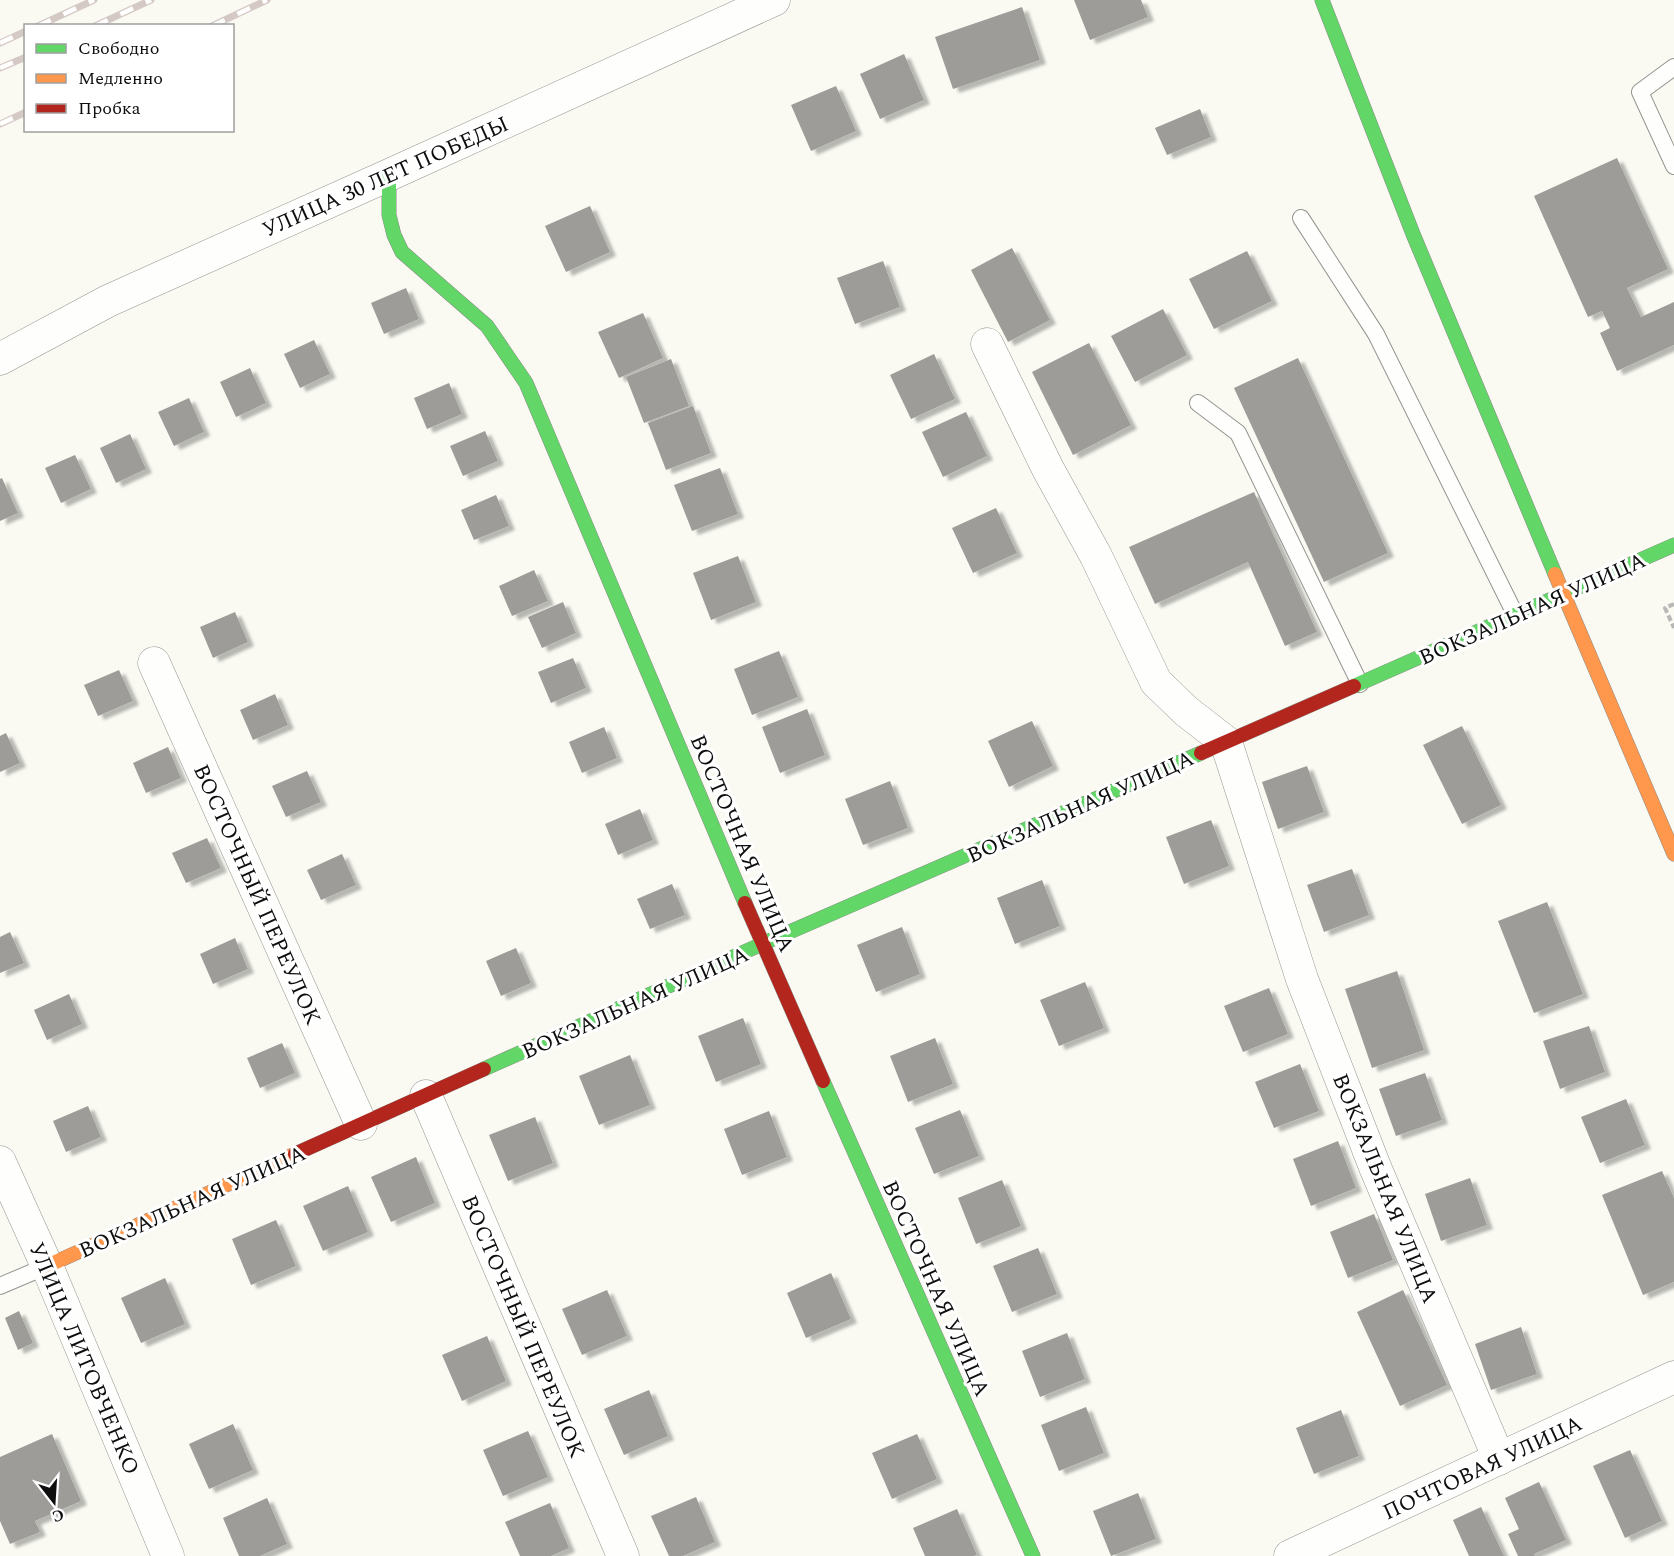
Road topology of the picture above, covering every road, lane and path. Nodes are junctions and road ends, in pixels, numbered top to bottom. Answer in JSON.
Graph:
{"nodes":[{"id":1,"x":774,"y":0,"type":"edge"},
{"id":2,"x":1322,"y":0,"type":"edge"},
{"id":3,"x":1674,"y":67,"type":"edge"},
{"id":4,"x":1674,"y":166,"type":"edge"},
{"id":5,"x":389,"y":175,"type":"junction"},
{"id":6,"x":1301,"y":218,"type":"dead end"},
{"id":7,"x":987,"y":344,"type":"dead end"},
{"id":8,"x":0,"y":358,"type":"edge"},
{"id":9,"x":1198,"y":403,"type":"dead end"},
{"id":10,"x":1674,"y":545,"type":"edge"},
{"id":11,"x":1564,"y":595,"type":"junction"},
{"id":12,"x":1674,"y":604,"type":"edge"},
{"id":13,"x":1516,"y":616,"type":"junction"},
{"id":14,"x":1674,"y":628,"type":"edge"},
{"id":15,"x":154,"y":663,"type":"dead end"},
{"id":16,"x":1360,"y":684,"type":"junction"},
{"id":17,"x":1226,"y":742,"type":"junction"},
{"id":18,"x":1674,"y":854,"type":"edge"},
{"id":19,"x":762,"y":944,"type":"junction"},
{"id":20,"x":426,"y":1096,"type":"junction"},
{"id":21,"x":361,"y":1124,"type":"junction"},
{"id":22,"x":0,"y":1162,"type":"edge"},
{"id":23,"x":47,"y":1266,"type":"junction"},
{"id":24,"x":0,"y":1286,"type":"edge"},
{"id":25,"x":1674,"y":1377,"type":"edge"},
{"id":26,"x":1499,"y":1459,"type":"junction"},
{"id":27,"x":1329,"y":1548,"type":"edge"},
{"id":28,"x":168,"y":1556,"type":"edge"},
{"id":29,"x":623,"y":1556,"type":"edge"},
{"id":30,"x":1033,"y":1556,"type":"edge"},
{"id":31,"x":1290,"y":1556,"type":"edge"}],
"edges":[{"from":1,"to":5,"type":"street","name":"УЛИЦА 30 ЛЕТ ПОБЕДЫ"},
{"from":2,"to":11,"type":"street"},
{"from":3,"to":4,"type":"lane"},
{"from":5,"to":8,"type":"street","name":"УЛИЦА 30 ЛЕТ ПОБЕДЫ"},
{"from":5,"to":19,"type":"street","name":"ВОСТОЧНАЯ УЛИЦА"},
{"from":6,"to":13,"type":"lane"},
{"from":7,"to":17,"type":"street","name":"ВОКЗАЛЬНАЯ УЛИЦА"},
{"from":9,"to":16,"type":"lane"},
{"from":10,"to":11,"type":"street","name":"ВОКЗАЛЬНАЯ УЛИЦА"},
{"from":11,"to":13,"type":"street","name":"ВОКЗАЛЬНАЯ УЛИЦА"},
{"from":11,"to":18,"type":"street"},
{"from":12,"to":14,"type":"path"},
{"from":13,"to":16,"type":"street","name":"ВОКЗАЛЬНАЯ УЛИЦА"},
{"from":15,"to":21,"type":"street","name":"ВОСТОЧНЫЙ ПЕРЕУЛОК"},
{"from":16,"to":17,"type":"street","name":"ВОКЗАЛЬНАЯ УЛИЦА"},
{"from":17,"to":19,"type":"street","name":"ВОКЗАЛЬНАЯ УЛИЦА"},
{"from":17,"to":26,"type":"street","name":"ВОКЗАЛЬНАЯ УЛИЦА"},
{"from":19,"to":20,"type":"street","name":"ВОКЗАЛЬНАЯ УЛИЦА"},
{"from":19,"to":30,"type":"street","name":"ВОСТОЧНАЯ УЛИЦА"},
{"from":20,"to":21,"type":"street","name":"ВОКЗАЛЬНАЯ УЛИЦА"},
{"from":20,"to":29,"type":"street","name":"ВОСТОЧНЫЙ ПЕРЕУЛОК"},
{"from":21,"to":23,"type":"street","name":"ВОКЗАЛЬНАЯ УЛИЦА"},
{"from":22,"to":23,"type":"street","name":"УЛИЦА ЛИТОВЧЕНКО"},
{"from":23,"to":24,"type":"lane"},
{"from":23,"to":28,"type":"street","name":"УЛИЦА ЛИТОВЧЕНКО"},
{"from":25,"to":26,"type":"street","name":"ПОЧТОВАЯ УЛИЦА"},
{"from":26,"to":27,"type":"street","name":"ПОЧТОВАЯ УЛИЦА"},
{"from":27,"to":31,"type":"street","name":"ПОЧТОВАЯ УЛИЦА"}]}
